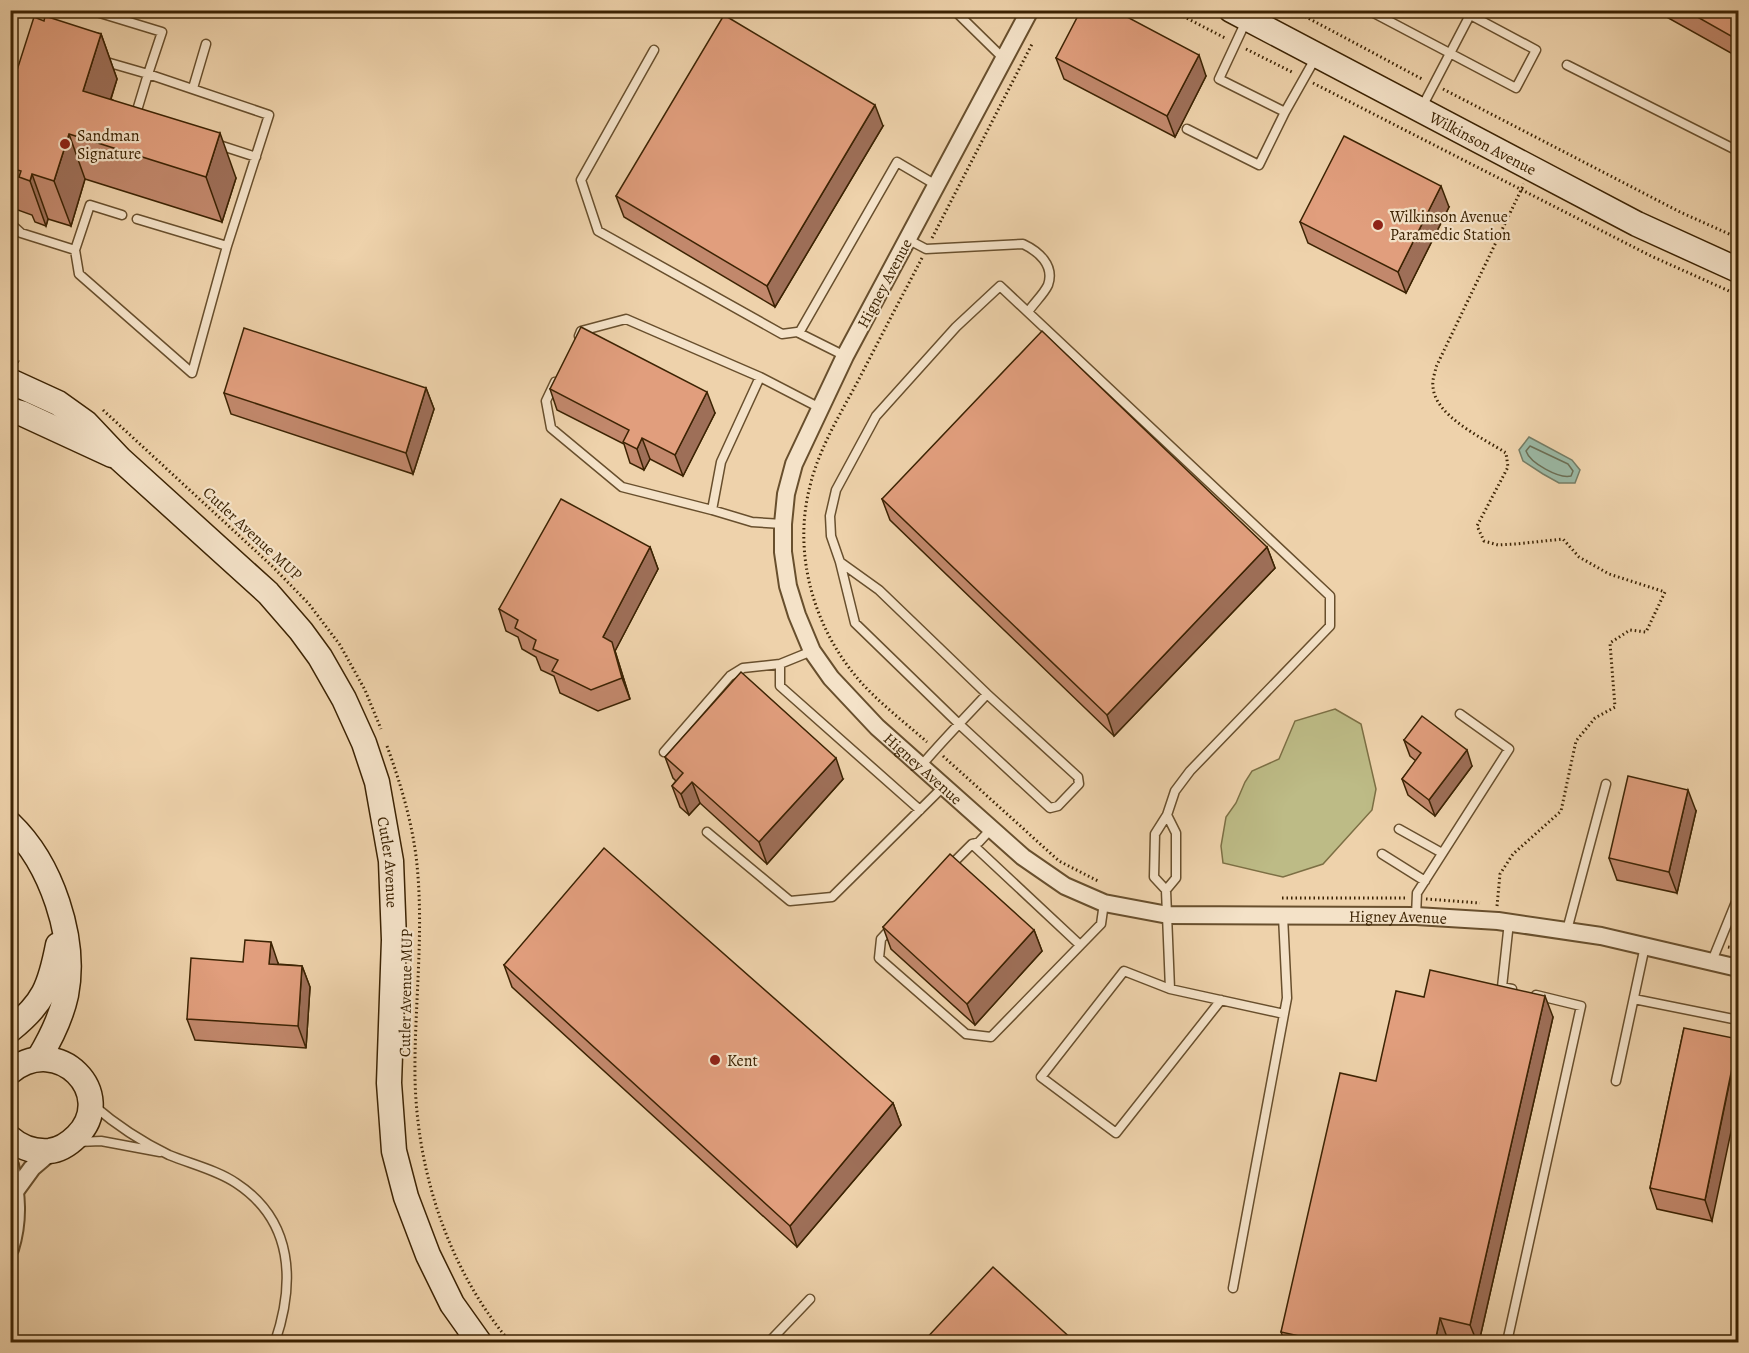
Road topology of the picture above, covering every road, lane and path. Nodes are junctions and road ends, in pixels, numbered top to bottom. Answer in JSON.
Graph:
{"nodes":[{"id":1,"x":90,"y":10,"type":"edge"},
{"id":2,"x":954,"y":10,"type":"edge"},
{"id":3,"x":1171,"y":10,"type":"edge"},
{"id":4,"x":1293,"y":10,"type":"edge"},
{"id":5,"x":1368,"y":10,"type":"edge"},
{"id":6,"x":1461,"y":10,"type":"edge"},
{"id":7,"x":1028,"y":11,"type":"edge"},
{"id":8,"x":1239,"y":15,"type":"edge"},
{"id":9,"x":1470,"y":15,"type":"junction"},
{"id":10,"x":1033,"y":42,"type":"dead end"},
{"id":11,"x":206,"y":44,"type":"dead end"},
{"id":12,"x":1236,"y":44,"type":"junction"},
{"id":13,"x":654,"y":50,"type":"dead end"},
{"id":14,"x":1450,"y":54,"type":"junction"},
{"id":15,"x":1317,"y":56,"type":"junction"},
{"id":16,"x":93,"y":58,"type":"edge"},
{"id":17,"x":1004,"y":59,"type":"junction"},
{"id":18,"x":1567,"y":65,"type":"dead end"},
{"id":19,"x":148,"y":74,"type":"junction"},
{"id":20,"x":1304,"y":78,"type":"junction"},
{"id":21,"x":1433,"y":84,"type":"junction"},
{"id":22,"x":193,"y":88,"type":"junction"},
{"id":23,"x":1420,"y":110,"type":"junction"},
{"id":24,"x":1286,"y":112,"type":"junction"},
{"id":25,"x":142,"y":122,"type":"edge"},
{"id":26,"x":1187,"y":129,"type":"dead end"},
{"id":27,"x":210,"y":142,"type":"edge"},
{"id":28,"x":1738,"y":151,"type":"edge"},
{"id":29,"x":256,"y":157,"type":"junction"},
{"id":30,"x":1527,"y":179,"type":"junction"},
{"id":31,"x":936,"y":185,"type":"junction"},
{"id":32,"x":122,"y":214,"type":"dead end"},
{"id":33,"x":137,"y":219,"type":"dead end"},
{"id":34,"x":10,"y":224,"type":"edge"},
{"id":35,"x":1738,"y":238,"type":"edge"},
{"id":36,"x":907,"y":239,"type":"junction"},
{"id":37,"x":227,"y":246,"type":"junction"},
{"id":38,"x":926,"y":249,"type":"junction"},
{"id":39,"x":75,"y":250,"type":"junction"},
{"id":40,"x":1738,"y":270,"type":"edge"},
{"id":41,"x":1738,"y":295,"type":"edge"},
{"id":42,"x":1028,"y":312,"type":"junction"},
{"id":43,"x":799,"y":333,"type":"junction"},
{"id":44,"x":576,"y":341,"type":"edge"},
{"id":45,"x":845,"y":356,"type":"junction"},
{"id":46,"x":10,"y":358,"type":"edge"},
{"id":47,"x":561,"y":371,"type":"edge"},
{"id":48,"x":16,"y":372,"type":"edge"},
{"id":49,"x":760,"y":377,"type":"junction"},
{"id":50,"x":100,"y":408,"type":"dead end"},
{"id":51,"x":820,"y":408,"type":"junction"},
{"id":52,"x":10,"y":410,"type":"edge"},
{"id":53,"x":120,"y":459,"type":"junction"},
{"id":54,"x":712,"y":510,"type":"junction"},
{"id":55,"x":783,"y":524,"type":"junction"},
{"id":56,"x":840,"y":562,"type":"junction"},
{"id":57,"x":812,"y":651,"type":"junction"},
{"id":58,"x":780,"y":664,"type":"junction"},
{"id":59,"x":987,"y":694,"type":"junction"},
{"id":60,"x":1460,"y":714,"type":"dead end"},
{"id":61,"x":959,"y":724,"type":"junction"},
{"id":62,"x":381,"y":730,"type":"dead end"},
{"id":63,"x":385,"y":740,"type":"dead end"},
{"id":64,"x":935,"y":749,"type":"junction"},
{"id":65,"x":664,"y":752,"type":"dead end"},
{"id":66,"x":921,"y":766,"type":"junction"},
{"id":67,"x":1606,"y":784,"type":"dead end"},
{"id":68,"x":944,"y":786,"type":"junction"},
{"id":69,"x":920,"y":810,"type":"junction"},
{"id":70,"x":1167,"y":815,"type":"junction"},
{"id":71,"x":10,"y":824,"type":"edge"},
{"id":72,"x":991,"y":829,"type":"junction"},
{"id":73,"x":1399,"y":829,"type":"dead end"},
{"id":74,"x":707,"y":832,"type":"dead end"},
{"id":75,"x":972,"y":844,"type":"junction"},
{"id":76,"x":1442,"y":853,"type":"junction"},
{"id":77,"x":1382,"y":854,"type":"dead end"},
{"id":78,"x":942,"y":874,"type":"edge"},
{"id":79,"x":1425,"y":881,"type":"junction"},
{"id":80,"x":1104,"y":884,"type":"dead end"},
{"id":81,"x":1166,"y":890,"type":"junction"},
{"id":82,"x":1738,"y":897,"type":"edge"},
{"id":83,"x":1273,"y":898,"type":"dead end"},
{"id":84,"x":1412,"y":898,"type":"dead end"},
{"id":85,"x":1422,"y":899,"type":"dead end"},
{"id":86,"x":1104,"y":903,"type":"junction"},
{"id":87,"x":1498,"y":904,"type":"junction"},
{"id":88,"x":1736,"y":910,"type":"edge"},
{"id":89,"x":1168,"y":915,"type":"junction"},
{"id":90,"x":1283,"y":916,"type":"junction"},
{"id":91,"x":1416,"y":916,"type":"junction"},
{"id":92,"x":1487,"y":920,"type":"junction"},
{"id":93,"x":62,"y":922,"type":"junction"},
{"id":94,"x":1509,"y":922,"type":"junction"},
{"id":95,"x":896,"y":923,"type":"edge"},
{"id":96,"x":1567,"y":930,"type":"junction"},
{"id":97,"x":1080,"y":945,"type":"junction"},
{"id":98,"x":1645,"y":945,"type":"junction"},
{"id":99,"x":1722,"y":946,"type":"dead end"},
{"id":100,"x":1738,"y":950,"type":"edge"},
{"id":101,"x":1712,"y":961,"type":"junction"},
{"id":102,"x":1738,"y":968,"type":"edge"},
{"id":103,"x":1491,"y":985,"type":"edge"},
{"id":104,"x":1502,"y":986,"type":"junction"},
{"id":105,"x":1170,"y":989,"type":"junction"},
{"id":106,"x":1634,"y":999,"type":"junction"},
{"id":107,"x":1221,"y":1000,"type":"junction"},
{"id":108,"x":1284,"y":1014,"type":"junction"},
{"id":109,"x":1738,"y":1020,"type":"edge"},
{"id":110,"x":10,"y":1030,"type":"edge"},
{"id":111,"x":19,"y":1066,"type":"edge"},
{"id":112,"x":1616,"y":1081,"type":"dead end"},
{"id":113,"x":90,"y":1102,"type":"junction"},
{"id":114,"x":10,"y":1138,"type":"edge"},
{"id":115,"x":62,"y":1147,"type":"junction"},
{"id":116,"x":167,"y":1154,"type":"junction"},
{"id":117,"x":10,"y":1165,"type":"edge"},
{"id":118,"x":16,"y":1190,"type":"junction"},
{"id":119,"x":10,"y":1249,"type":"edge"},
{"id":120,"x":1233,"y":1288,"type":"dead end"},
{"id":121,"x":810,"y":1299,"type":"dead end"},
{"id":122,"x":274,"y":1342,"type":"edge"},
{"id":123,"x":479,"y":1342,"type":"edge"},
{"id":124,"x":510,"y":1342,"type":"edge"},
{"id":125,"x":769,"y":1342,"type":"edge"},
{"id":126,"x":1507,"y":1342,"type":"edge"}],
"edges":[{"from":1,"to":19,"type":"lane"},
{"from":2,"to":17,"type":"lane"},
{"from":3,"to":12,"type":"path"},
{"from":4,"to":21,"type":"path"},
{"from":5,"to":14,"type":"lane"},
{"from":6,"to":9,"type":"lane"},
{"from":7,"to":17,"type":"street","name":"Higney Avenue"},
{"from":8,"to":12,"type":"lane"},
{"from":8,"to":15,"type":"street","name":"Wilkinson Avenue"},
{"from":9,"to":14,"type":"lane"},
{"from":9,"to":14,"type":"lane"},
{"from":10,"to":38,"type":"path"},
{"from":11,"to":22,"type":"lane"},
{"from":12,"to":20,"type":"path"},
{"from":12,"to":24,"type":"lane"},
{"from":13,"to":43,"type":"lane"},
{"from":14,"to":21,"type":"lane"},
{"from":15,"to":20,"type":"lane"},
{"from":15,"to":23,"type":"street","name":"Wilkinson Avenue"},
{"from":16,"to":19,"type":"lane"},
{"from":17,"to":31,"type":"street","name":"Higney Avenue"},
{"from":18,"to":28,"type":"lane"},
{"from":19,"to":22,"type":"lane"},
{"from":19,"to":25,"type":"lane"},
{"from":20,"to":24,"type":"lane"},
{"from":20,"to":30,"type":"path"},
{"from":21,"to":23,"type":"lane"},
{"from":21,"to":35,"type":"path"},
{"from":22,"to":29,"type":"lane"},
{"from":23,"to":30,"type":"street","name":"Wilkinson Avenue"},
{"from":24,"to":26,"type":"lane"},
{"from":27,"to":29,"type":"lane"},
{"from":29,"to":37,"type":"lane"},
{"from":30,"to":40,"type":"street","name":"Wilkinson Avenue"},
{"from":30,"to":41,"type":"path"},
{"from":30,"to":87,"type":"path"},
{"from":31,"to":36,"type":"street","name":"Higney Avenue"},
{"from":31,"to":43,"type":"lane"},
{"from":32,"to":39,"type":"lane"},
{"from":33,"to":37,"type":"lane"},
{"from":34,"to":39,"type":"lane"},
{"from":36,"to":38,"type":"lane"},
{"from":36,"to":45,"type":"street","name":"Higney Avenue"},
{"from":37,"to":39,"type":"lane"},
{"from":38,"to":42,"type":"lane"},
{"from":38,"to":64,"type":"path"},
{"from":42,"to":56,"type":"lane"},
{"from":42,"to":70,"type":"lane"},
{"from":43,"to":45,"type":"lane"},
{"from":44,"to":49,"type":"lane"},
{"from":45,"to":51,"type":"street","name":"Higney Avenue"},
{"from":46,"to":48,"type":"path"},
{"from":47,"to":54,"type":"lane"},
{"from":48,"to":53,"type":"street","name":"Cutler Avenue"},
{"from":49,"to":51,"type":"lane"},
{"from":49,"to":54,"type":"lane"},
{"from":50,"to":62,"type":"path","name":"Cutler Avenue MUP"},
{"from":51,"to":55,"type":"street","name":"Higney Avenue"},
{"from":52,"to":53,"type":"street","name":"Cutler Avenue"},
{"from":53,"to":123,"type":"street","name":"Cutler Avenue"},
{"from":54,"to":55,"type":"lane"},
{"from":55,"to":57,"type":"street","name":"Higney Avenue"},
{"from":56,"to":59,"type":"lane"},
{"from":56,"to":61,"type":"lane"},
{"from":57,"to":58,"type":"lane"},
{"from":57,"to":66,"type":"street","name":"Higney Avenue"},
{"from":58,"to":65,"type":"lane"},
{"from":58,"to":69,"type":"lane"},
{"from":59,"to":61,"type":"lane"},
{"from":59,"to":61,"type":"lane"},
{"from":60,"to":76,"type":"lane"},
{"from":61,"to":64,"type":"lane"},
{"from":63,"to":124,"type":"path","name":"Cutler Avenue MUP"},
{"from":64,"to":66,"type":"lane"},
{"from":64,"to":80,"type":"path"},
{"from":66,"to":68,"type":"street","name":"Higney Avenue"},
{"from":67,"to":96,"type":"lane"},
{"from":68,"to":69,"type":"lane"},
{"from":68,"to":72,"type":"street","name":"Higney Avenue"},
{"from":69,"to":74,"type":"lane"},
{"from":70,"to":81,"type":"lane"},
{"from":70,"to":81,"type":"lane"},
{"from":71,"to":93,"type":"street"},
{"from":72,"to":75,"type":"lane"},
{"from":72,"to":86,"type":"street","name":"Higney Avenue"},
{"from":73,"to":76,"type":"lane"},
{"from":75,"to":78,"type":"lane"},
{"from":75,"to":97,"type":"lane"},
{"from":76,"to":79,"type":"lane"},
{"from":77,"to":79,"type":"lane"},
{"from":79,"to":91,"type":"lane"},
{"from":81,"to":89,"type":"lane"},
{"from":82,"to":88,"type":"lane"},
{"from":83,"to":84,"type":"path"},
{"from":85,"to":87,"type":"path"},
{"from":86,"to":89,"type":"street","name":"Higney Avenue"},
{"from":86,"to":97,"type":"lane"},
{"from":87,"to":92,"type":"path"},
{"from":88,"to":101,"type":"lane"},
{"from":89,"to":90,"type":"street","name":"Higney Avenue"},
{"from":89,"to":105,"type":"lane"},
{"from":90,"to":91,"type":"street","name":"Higney Avenue"},
{"from":90,"to":108,"type":"lane"},
{"from":91,"to":92,"type":"street","name":"Higney Avenue"},
{"from":92,"to":94,"type":"street","name":"Higney Avenue"},
{"from":93,"to":110,"type":"street"},
{"from":93,"to":111,"type":"street"},
{"from":94,"to":96,"type":"street","name":"Higney Avenue"},
{"from":94,"to":104,"type":"lane"},
{"from":95,"to":97,"type":"lane"},
{"from":96,"to":98,"type":"street","name":"Higney Avenue"},
{"from":98,"to":101,"type":"street","name":"Higney Avenue"},
{"from":98,"to":106,"type":"lane"},
{"from":99,"to":100,"type":"path"},
{"from":101,"to":102,"type":"street","name":"Higney Avenue"},
{"from":103,"to":104,"type":"lane"},
{"from":104,"to":126,"type":"lane"},
{"from":105,"to":107,"type":"lane"},
{"from":105,"to":107,"type":"lane"},
{"from":106,"to":109,"type":"lane"},
{"from":106,"to":112,"type":"lane"},
{"from":107,"to":108,"type":"lane"},
{"from":108,"to":120,"type":"lane"},
{"from":111,"to":113,"type":"street"},
{"from":113,"to":115,"type":"street"},
{"from":113,"to":116,"type":"lane"},
{"from":114,"to":115,"type":"street"},
{"from":115,"to":116,"type":"lane"},
{"from":115,"to":118,"type":"street"},
{"from":116,"to":122,"type":"lane"},
{"from":117,"to":118,"type":"street"},
{"from":118,"to":119,"type":"street"},
{"from":121,"to":125,"type":"lane"}]}
